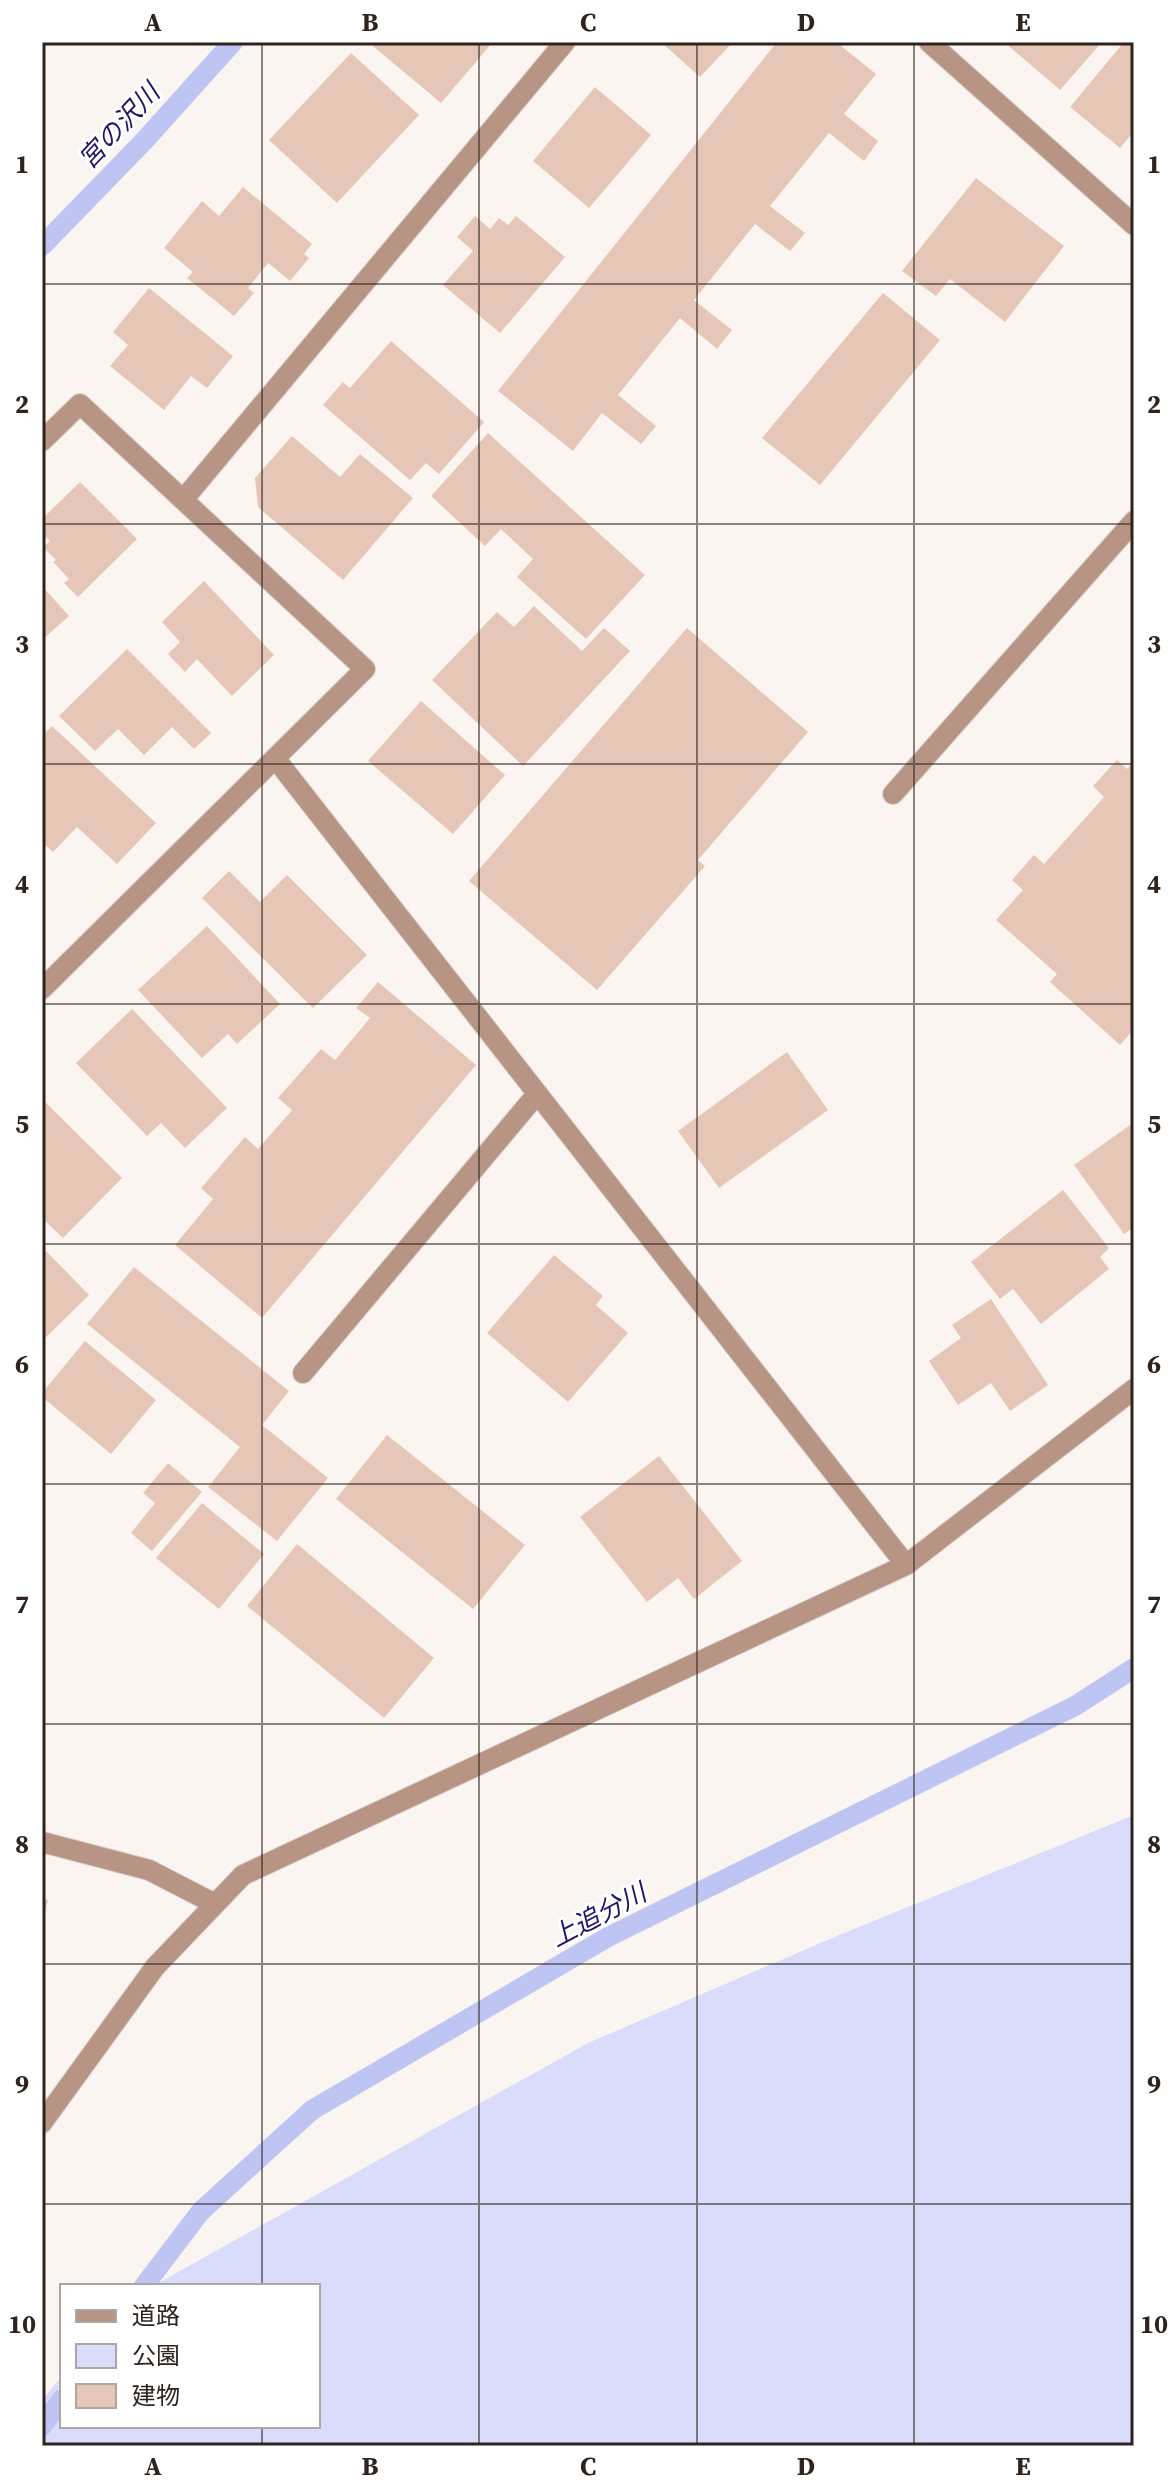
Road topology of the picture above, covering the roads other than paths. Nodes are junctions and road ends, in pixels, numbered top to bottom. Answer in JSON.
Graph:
{"nodes":[{"id":1,"x":565,"y":42,"type":"edge"},
{"id":2,"x":929,"y":42,"type":"edge"},
{"id":3,"x":1134,"y":225,"type":"edge"},
{"id":4,"x":42,"y":441,"type":"edge"},
{"id":5,"x":183,"y":500,"type":"junction"},
{"id":6,"x":1134,"y":521,"type":"edge"},
{"id":7,"x":275,"y":758,"type":"junction"},
{"id":8,"x":893,"y":794,"type":"dead end"},
{"id":9,"x":42,"y":989,"type":"edge"},
{"id":10,"x":537,"y":1094,"type":"junction"},
{"id":11,"x":303,"y":1373,"type":"dead end"},
{"id":12,"x":1134,"y":1389,"type":"edge"},
{"id":13,"x":906,"y":1565,"type":"junction"},
{"id":14,"x":42,"y":1842,"type":"edge"},
{"id":15,"x":215,"y":1904,"type":"junction"},
{"id":16,"x":42,"y":2123,"type":"edge"}],
"edges":[{"from":1,"to":5,"type":"street"},
{"from":2,"to":3,"type":"street"},
{"from":4,"to":5,"type":"street"},
{"from":5,"to":7,"type":"street"},
{"from":6,"to":8,"type":"street"},
{"from":7,"to":9,"type":"street"},
{"from":7,"to":10,"type":"street"},
{"from":10,"to":11,"type":"street"},
{"from":10,"to":13,"type":"street"},
{"from":12,"to":13,"type":"street"},
{"from":13,"to":15,"type":"street"},
{"from":14,"to":15,"type":"street"},
{"from":15,"to":16,"type":"street"}]}
